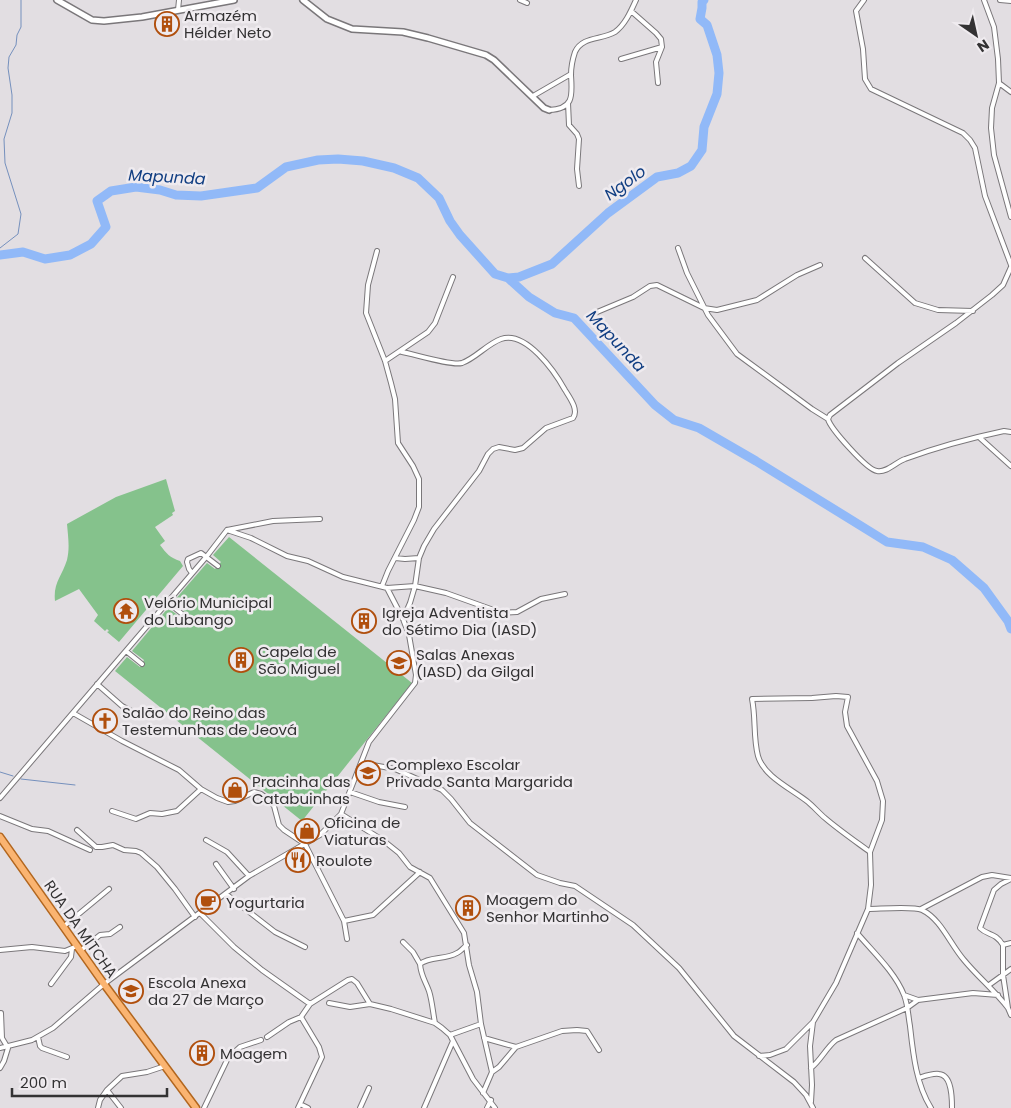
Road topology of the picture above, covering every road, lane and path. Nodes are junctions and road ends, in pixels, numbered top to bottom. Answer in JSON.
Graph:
{"nodes":[{"id":1,"x":57,"y":0,"type":"edge"},
{"id":2,"x":179,"y":0,"type":"edge"},
{"id":3,"x":234,"y":0,"type":"edge"},
{"id":4,"x":303,"y":0,"type":"edge"},
{"id":5,"x":520,"y":0,"type":"edge"},
{"id":6,"x":636,"y":0,"type":"edge"},
{"id":7,"x":864,"y":0,"type":"edge"},
{"id":8,"x":984,"y":0,"type":"edge"},
{"id":9,"x":1000,"y":0,"type":"edge"},
{"id":10,"x":1011,"y":1,"type":"edge"},
{"id":11,"x":527,"y":3,"type":"dead end"},
{"id":12,"x":178,"y":10,"type":"junction"},
{"id":13,"x":631,"y":11,"type":"junction"},
{"id":14,"x":662,"y":47,"type":"junction"},
{"id":15,"x":621,"y":60,"type":"dead end"},
{"id":16,"x":571,"y":74,"type":"junction"},
{"id":17,"x":999,"y":83,"type":"junction"},
{"id":18,"x":658,"y":84,"type":"dead end"},
{"id":19,"x":1011,"y":92,"type":"edge"},
{"id":20,"x":533,"y":96,"type":"junction"},
{"id":21,"x":568,"y":103,"type":"junction"},
{"id":22,"x":549,"y":110,"type":"joint"},
{"id":23,"x":579,"y":186,"type":"dead end"},
{"id":24,"x":1011,"y":217,"type":"edge"},
{"id":25,"x":678,"y":248,"type":"dead end"},
{"id":26,"x":377,"y":251,"type":"dead end"},
{"id":27,"x":865,"y":258,"type":"dead end"},
{"id":28,"x":820,"y":265,"type":"dead end"},
{"id":29,"x":1011,"y":266,"type":"edge"},
{"id":30,"x":1010,"y":276,"type":"edge"},
{"id":31,"x":453,"y":277,"type":"dead end"},
{"id":32,"x":704,"y":308,"type":"junction"},
{"id":33,"x":972,"y":311,"type":"junction"},
{"id":34,"x":590,"y":315,"type":"dead end"},
{"id":35,"x":402,"y":352,"type":"junction"},
{"id":36,"x":385,"y":361,"type":"junction"},
{"id":37,"x":828,"y":419,"type":"junction"},
{"id":38,"x":1011,"y":432,"type":"edge"},
{"id":39,"x":980,"y":438,"type":"junction"},
{"id":40,"x":1011,"y":466,"type":"edge"},
{"id":41,"x":320,"y":519,"type":"dead end"},
{"id":42,"x":226,"y":530,"type":"junction"},
{"id":43,"x":207,"y":556,"type":"junction"},
{"id":44,"x":395,"y":558,"type":"junction"},
{"id":45,"x":419,"y":558,"type":"junction"},
{"id":46,"x":218,"y":566,"type":"dead end"},
{"id":47,"x":192,"y":572,"type":"junction"},
{"id":48,"x":382,"y":586,"type":"junction"},
{"id":49,"x":415,"y":586,"type":"junction"},
{"id":50,"x":387,"y":588,"type":"junction"},
{"id":51,"x":566,"y":594,"type":"dead end"},
{"id":52,"x":167,"y":602,"type":"junction"},
{"id":53,"x":181,"y":613,"type":"dead end"},
{"id":54,"x":403,"y":619,"type":"junction"},
{"id":55,"x":126,"y":651,"type":"junction"},
{"id":56,"x":142,"y":664,"type":"dead end"},
{"id":57,"x":97,"y":684,"type":"junction"},
{"id":58,"x":73,"y":712,"type":"junction"},
{"id":59,"x":135,"y":713,"type":"dead end"},
{"id":60,"x":362,"y":763,"type":"junction"},
{"id":61,"x":201,"y":789,"type":"junction"},
{"id":62,"x":350,"y":792,"type":"junction"},
{"id":63,"x":0,"y":798,"type":"edge"},
{"id":64,"x":405,"y":807,"type":"dead end"},
{"id":65,"x":112,"y":810,"type":"dead end"},
{"id":66,"x":341,"y":814,"type":"junction"},
{"id":67,"x":0,"y":816,"type":"edge"},
{"id":68,"x":78,"y":830,"type":"dead end"},
{"id":69,"x":0,"y":837,"type":"edge"},
{"id":70,"x":206,"y":840,"type":"dead end"},
{"id":71,"x":305,"y":844,"type":"junction"},
{"id":72,"x":90,"y":850,"type":"dead end"},
{"id":73,"x":870,"y":852,"type":"junction"},
{"id":74,"x":216,"y":864,"type":"dead end"},
{"id":75,"x":420,"y":872,"type":"junction"},
{"id":76,"x":249,"y":876,"type":"junction"},
{"id":77,"x":1011,"y":879,"type":"edge"},
{"id":78,"x":109,"y":889,"type":"dead end"},
{"id":79,"x":234,"y":889,"type":"junction"},
{"id":80,"x":226,"y":894,"type":"junction"},
{"id":81,"x":868,"y":909,"type":"junction"},
{"id":82,"x":921,"y":910,"type":"junction"},
{"id":83,"x":200,"y":913,"type":"junction"},
{"id":84,"x":195,"y":917,"type":"junction"},
{"id":85,"x":344,"y":921,"type":"junction"},
{"id":86,"x":64,"y":927,"type":"junction"},
{"id":87,"x":120,"y":927,"type":"dead end"},
{"id":88,"x":857,"y":933,"type":"junction"},
{"id":89,"x":347,"y":939,"type":"dead end"},
{"id":90,"x":403,"y":942,"type":"dead end"},
{"id":91,"x":1011,"y":943,"type":"edge"},
{"id":92,"x":466,"y":945,"type":"junction"},
{"id":93,"x":1003,"y":945,"type":"junction"},
{"id":94,"x":304,"y":947,"type":"dead end"},
{"id":95,"x":76,"y":949,"type":"junction"},
{"id":96,"x":0,"y":950,"type":"edge"},
{"id":97,"x":420,"y":964,"type":"junction"},
{"id":98,"x":1011,"y":969,"type":"edge"},
{"id":99,"x":1003,"y":975,"type":"junction"},
{"id":100,"x":51,"y":984,"type":"dead end"},
{"id":101,"x":104,"y":984,"type":"junction"},
{"id":102,"x":989,"y":985,"type":"junction"},
{"id":103,"x":904,"y":994,"type":"junction"},
{"id":104,"x":998,"y":995,"type":"junction"},
{"id":105,"x":918,"y":1000,"type":"junction"},
{"id":106,"x":329,"y":1003,"type":"dead end"},
{"id":107,"x":310,"y":1004,"type":"junction"},
{"id":108,"x":370,"y":1004,"type":"junction"},
{"id":109,"x":907,"y":1008,"type":"junction"},
{"id":110,"x":1008,"y":1008,"type":"junction"},
{"id":111,"x":1,"y":1013,"type":"dead end"},
{"id":112,"x":1011,"y":1015,"type":"edge"},
{"id":113,"x":301,"y":1017,"type":"junction"},
{"id":114,"x":813,"y":1022,"type":"junction"},
{"id":115,"x":435,"y":1023,"type":"junction"},
{"id":116,"x":481,"y":1024,"type":"junction"},
{"id":117,"x":450,"y":1036,"type":"junction"},
{"id":118,"x":38,"y":1037,"type":"junction"},
{"id":119,"x":267,"y":1037,"type":"dead end"},
{"id":120,"x":484,"y":1038,"type":"junction"},
{"id":121,"x":261,"y":1040,"type":"dead end"},
{"id":122,"x":453,"y":1042,"type":"junction"},
{"id":123,"x":0,"y":1048,"type":"edge"},
{"id":124,"x":8,"y":1048,"type":"junction"},
{"id":125,"x":516,"y":1048,"type":"junction"},
{"id":126,"x":599,"y":1050,"type":"dead end"},
{"id":127,"x":759,"y":1056,"type":"junction"},
{"id":128,"x":66,"y":1057,"type":"dead end"},
{"id":129,"x":165,"y":1066,"type":"junction"},
{"id":130,"x":0,"y":1068,"type":"edge"},
{"id":131,"x":811,"y":1068,"type":"junction"},
{"id":132,"x":492,"y":1072,"type":"junction"},
{"id":133,"x":919,"y":1078,"type":"junction"},
{"id":134,"x":369,"y":1088,"type":"dead end"},
{"id":135,"x":107,"y":1090,"type":"junction"},
{"id":136,"x":483,"y":1094,"type":"junction"},
{"id":137,"x":491,"y":1100,"type":"junction"},
{"id":138,"x":811,"y":1102,"type":"junction"},
{"id":139,"x":299,"y":1106,"type":"edge"},
{"id":140,"x":98,"y":1108,"type":"edge"},
{"id":141,"x":120,"y":1108,"type":"edge"},
{"id":142,"x":196,"y":1108,"type":"edge"},
{"id":143,"x":204,"y":1108,"type":"edge"},
{"id":144,"x":308,"y":1108,"type":"edge"},
{"id":145,"x":360,"y":1108,"type":"edge"},
{"id":146,"x":424,"y":1108,"type":"edge"},
{"id":147,"x":487,"y":1108,"type":"edge"},
{"id":148,"x":495,"y":1108,"type":"edge"},
{"id":149,"x":813,"y":1108,"type":"edge"},
{"id":150,"x":931,"y":1108,"type":"edge"},
{"id":151,"x":952,"y":1108,"type":"edge"}],
"edges":[{"from":1,"to":12,"type":"street"},
{"from":2,"to":12,"type":"street"},
{"from":3,"to":12,"type":"street"},
{"from":4,"to":20,"type":"street"},
{"from":5,"to":11,"type":"street"},
{"from":6,"to":13,"type":"street"},
{"from":7,"to":29,"type":"street"},
{"from":8,"to":17,"type":"street"},
{"from":9,"to":10,"type":"street"},
{"from":13,"to":14,"type":"street"},
{"from":13,"to":16,"type":"street"},
{"from":14,"to":15,"type":"street"},
{"from":14,"to":18,"type":"street"},
{"from":16,"to":20,"type":"street"},
{"from":16,"to":21,"type":"street"},
{"from":17,"to":19,"type":"street"},
{"from":17,"to":24,"type":"street"},
{"from":20,"to":22,"type":"street"},
{"from":21,"to":22,"type":"street"},
{"from":21,"to":23,"type":"street"},
{"from":25,"to":32,"type":"street"},
{"from":26,"to":36,"type":"street"},
{"from":27,"to":33,"type":"street"},
{"from":28,"to":32,"type":"street"},
{"from":29,"to":30,"type":"street"},
{"from":30,"to":33,"type":"street"},
{"from":31,"to":35,"type":"street"},
{"from":32,"to":34,"type":"street"},
{"from":32,"to":37,"type":"street"},
{"from":33,"to":37,"type":"street"},
{"from":35,"to":36,"type":"street"},
{"from":35,"to":45,"type":"street"},
{"from":36,"to":44,"type":"street"},
{"from":37,"to":39,"type":"street"},
{"from":38,"to":39,"type":"street"},
{"from":39,"to":40,"type":"street"},
{"from":41,"to":42,"type":"street"},
{"from":42,"to":43,"type":"street"},
{"from":42,"to":48,"type":"street"},
{"from":43,"to":46,"type":"street"},
{"from":43,"to":47,"type":"street"},
{"from":43,"to":47,"type":"street"},
{"from":44,"to":45,"type":"street"},
{"from":44,"to":48,"type":"street"},
{"from":45,"to":49,"type":"street"},
{"from":47,"to":52,"type":"street"},
{"from":48,"to":50,"type":"street"},
{"from":49,"to":50,"type":"street"},
{"from":49,"to":51,"type":"street"},
{"from":49,"to":54,"type":"street"},
{"from":50,"to":54,"type":"street"},
{"from":52,"to":53,"type":"street"},
{"from":52,"to":55,"type":"street"},
{"from":54,"to":60,"type":"street"},
{"from":55,"to":56,"type":"street"},
{"from":55,"to":57,"type":"street"},
{"from":57,"to":58,"type":"street"},
{"from":57,"to":59,"type":"street"},
{"from":58,"to":61,"type":"street"},
{"from":58,"to":63,"type":"street"},
{"from":60,"to":62,"type":"street"},
{"from":60,"to":127,"type":"street"},
{"from":61,"to":65,"type":"street"},
{"from":61,"to":71,"type":"street"},
{"from":62,"to":64,"type":"street"},
{"from":62,"to":66,"type":"street"},
{"from":66,"to":71,"type":"street"},
{"from":66,"to":75,"type":"street"},
{"from":67,"to":72,"type":"street"},
{"from":68,"to":84,"type":"street"},
{"from":69,"to":86,"type":"main road","name":"RUA DA MITCHA"},
{"from":70,"to":76,"type":"street"},
{"from":71,"to":76,"type":"street"},
{"from":71,"to":85,"type":"street"},
{"from":73,"to":73,"type":"street"},
{"from":73,"to":81,"type":"street"},
{"from":74,"to":79,"type":"street"},
{"from":75,"to":85,"type":"street"},
{"from":75,"to":92,"type":"street"},
{"from":76,"to":79,"type":"street"},
{"from":77,"to":82,"type":"street"},
{"from":77,"to":93,"type":"street"},
{"from":78,"to":86,"type":"street"},
{"from":79,"to":80,"type":"street"},
{"from":80,"to":83,"type":"street"},
{"from":80,"to":94,"type":"street"},
{"from":81,"to":82,"type":"street"},
{"from":81,"to":88,"type":"street"},
{"from":82,"to":102,"type":"street"},
{"from":83,"to":84,"type":"street"},
{"from":83,"to":107,"type":"street"},
{"from":84,"to":101,"type":"street"},
{"from":85,"to":89,"type":"street"},
{"from":86,"to":95,"type":"main road","name":"RUA DA MITCHA"},
{"from":87,"to":95,"type":"street"},
{"from":88,"to":103,"type":"street"},
{"from":88,"to":114,"type":"street"},
{"from":90,"to":97,"type":"street"},
{"from":91,"to":93,"type":"street"},
{"from":92,"to":97,"type":"street"},
{"from":92,"to":116,"type":"street"},
{"from":93,"to":99,"type":"street"},
{"from":95,"to":96,"type":"street"},
{"from":95,"to":100,"type":"street"},
{"from":95,"to":101,"type":"main road","name":"RUA DA MITCHA"},
{"from":97,"to":115,"type":"street"},
{"from":98,"to":99,"type":"street"},
{"from":99,"to":102,"type":"street"},
{"from":99,"to":110,"type":"street"},
{"from":101,"to":118,"type":"street"},
{"from":101,"to":129,"type":"main road","name":"RUA DA MITCHA"},
{"from":102,"to":104,"type":"street"},
{"from":103,"to":105,"type":"street"},
{"from":103,"to":109,"type":"street"},
{"from":104,"to":105,"type":"street"},
{"from":104,"to":110,"type":"street"},
{"from":105,"to":109,"type":"street"},
{"from":106,"to":108,"type":"street"},
{"from":107,"to":108,"type":"street"},
{"from":107,"to":113,"type":"street"},
{"from":108,"to":115,"type":"street"},
{"from":109,"to":131,"type":"street"},
{"from":109,"to":133,"type":"street"},
{"from":110,"to":112,"type":"street"},
{"from":111,"to":124,"type":"street"},
{"from":113,"to":119,"type":"street"},
{"from":113,"to":139,"type":"street"},
{"from":114,"to":127,"type":"street"},
{"from":114,"to":131,"type":"street"},
{"from":115,"to":117,"type":"street"},
{"from":116,"to":117,"type":"street"},
{"from":116,"to":120,"type":"street"},
{"from":117,"to":122,"type":"street"},
{"from":118,"to":124,"type":"street"},
{"from":118,"to":128,"type":"street"},
{"from":120,"to":125,"type":"street"},
{"from":120,"to":132,"type":"street"},
{"from":121,"to":143,"type":"street"},
{"from":122,"to":136,"type":"street"},
{"from":122,"to":146,"type":"street"},
{"from":123,"to":124,"type":"street"},
{"from":124,"to":130,"type":"street"},
{"from":125,"to":126,"type":"street"},
{"from":125,"to":132,"type":"street"},
{"from":127,"to":138,"type":"street"},
{"from":129,"to":135,"type":"street"},
{"from":129,"to":142,"type":"main road","name":"RUA DA MITCHA"},
{"from":131,"to":138,"type":"street"},
{"from":132,"to":136,"type":"street"},
{"from":133,"to":150,"type":"street"},
{"from":133,"to":151,"type":"street"},
{"from":134,"to":145,"type":"street"},
{"from":135,"to":140,"type":"street"},
{"from":135,"to":141,"type":"street"},
{"from":136,"to":137,"type":"street"},
{"from":137,"to":147,"type":"street"},
{"from":137,"to":148,"type":"street"},
{"from":138,"to":149,"type":"street"},
{"from":139,"to":144,"type":"street"}]}
